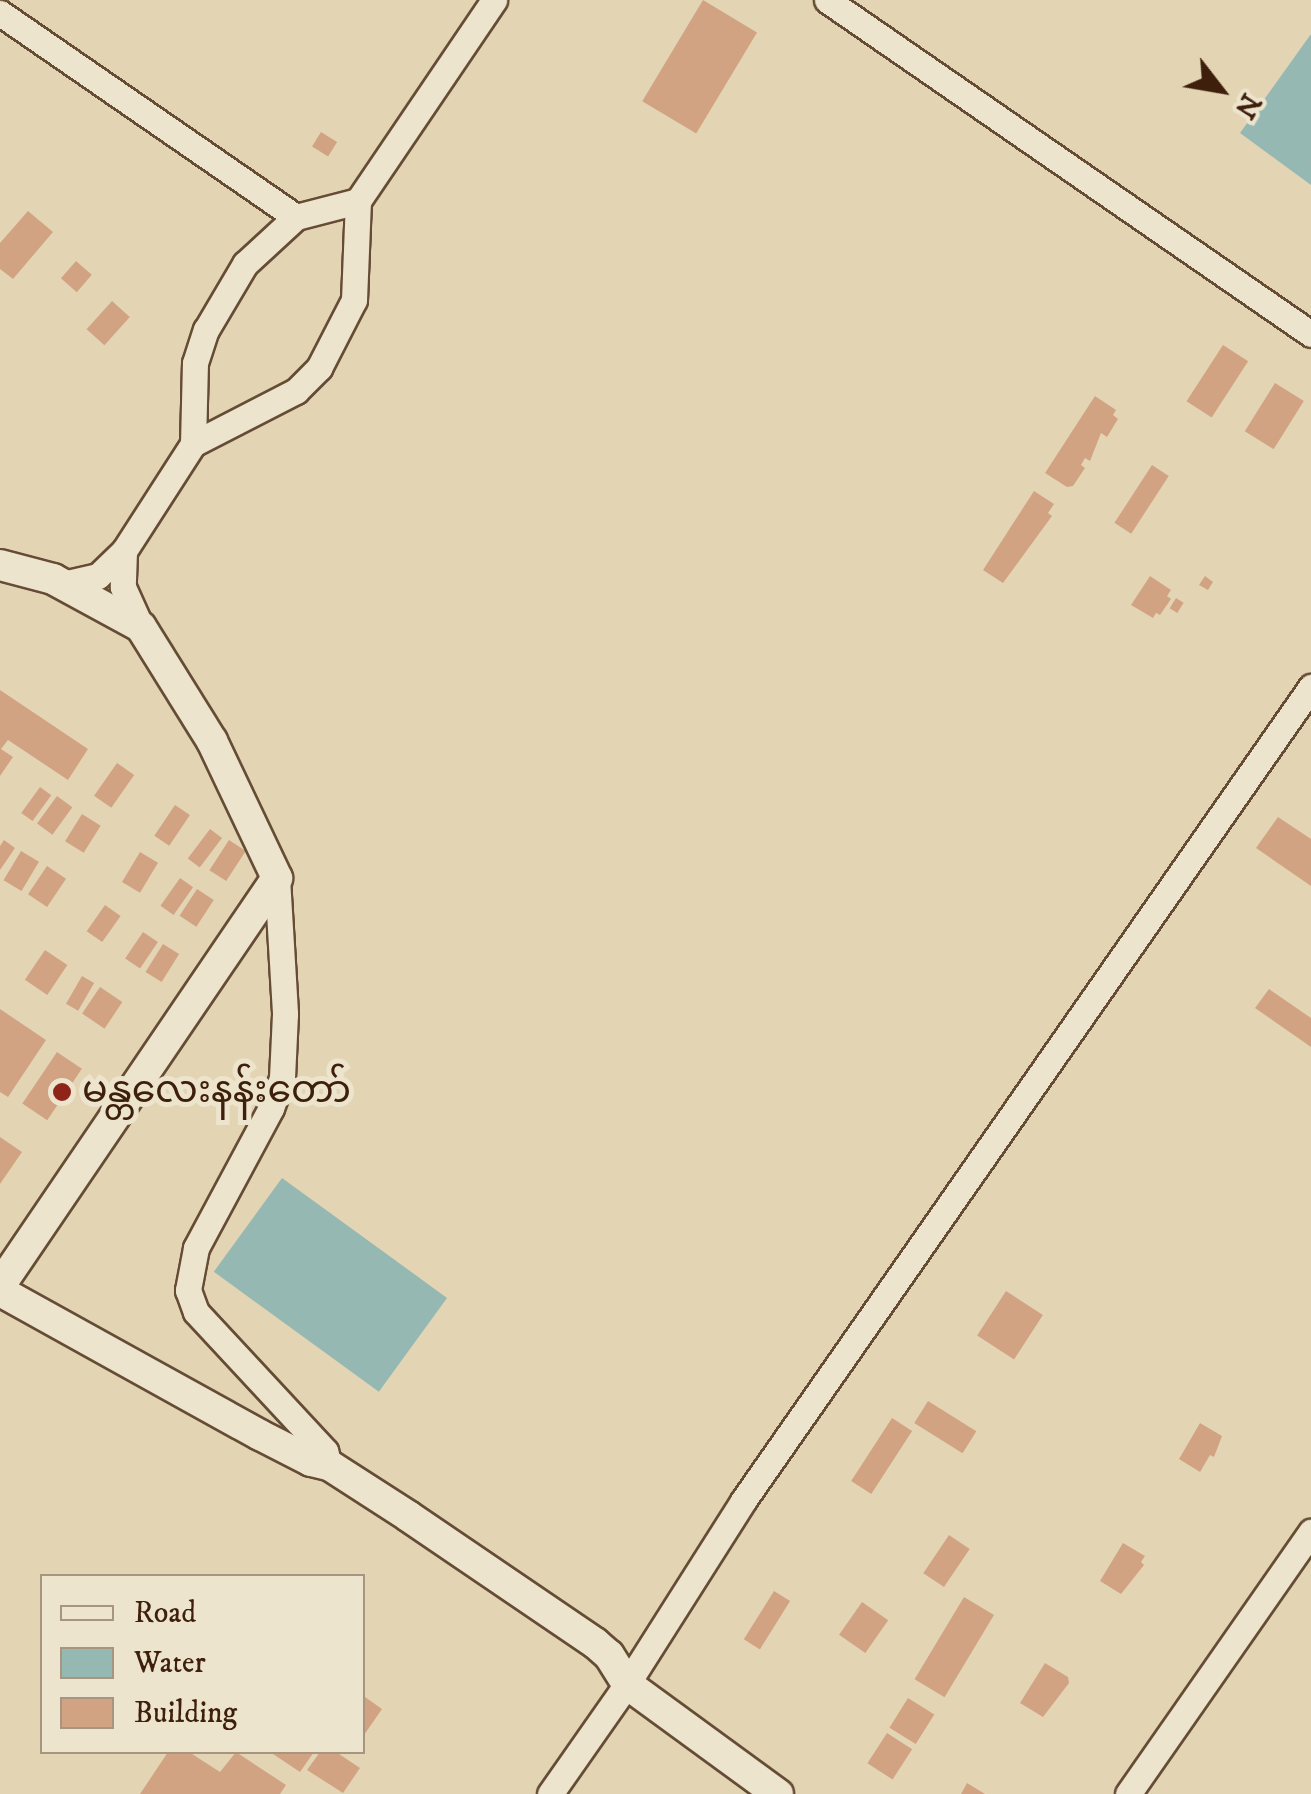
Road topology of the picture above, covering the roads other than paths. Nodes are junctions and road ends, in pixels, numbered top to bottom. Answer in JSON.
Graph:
{"nodes":[{"id":1,"x":494,"y":0,"type":"edge"},
{"id":2,"x":827,"y":0,"type":"edge"},
{"id":3,"x":0,"y":13,"type":"edge"},
{"id":4,"x":358,"y":201,"type":"junction"},
{"id":5,"x":296,"y":217,"type":"junction"},
{"id":6,"x":1311,"y":334,"type":"edge"},
{"id":7,"x":193,"y":444,"type":"junction"},
{"id":8,"x":124,"y":551,"type":"junction"},
{"id":9,"x":0,"y":565,"type":"edge"},
{"id":10,"x":63,"y":584,"type":"junction"},
{"id":11,"x":141,"y":627,"type":"junction"},
{"id":12,"x":1311,"y":687,"type":"edge"},
{"id":13,"x":276,"y":878,"type":"junction"},
{"id":14,"x":0,"y":1289,"type":"edge"},
{"id":15,"x":328,"y":1465,"type":"junction"},
{"id":16,"x":1311,"y":1532,"type":"edge"},
{"id":17,"x":627,"y":1684,"type":"junction"},
{"id":18,"x":550,"y":1794,"type":"edge"},
{"id":19,"x":778,"y":1794,"type":"edge"},
{"id":20,"x":1128,"y":1794,"type":"edge"}],
"edges":[{"from":1,"to":4,"type":"street"},
{"from":2,"to":6,"type":"street"},
{"from":3,"to":5,"type":"street"},
{"from":4,"to":5,"type":"street"},
{"from":4,"to":7,"type":"street"},
{"from":5,"to":7,"type":"street"},
{"from":7,"to":8,"type":"street"},
{"from":8,"to":10,"type":"street"},
{"from":8,"to":11,"type":"street"},
{"from":9,"to":10,"type":"street"},
{"from":10,"to":11,"type":"street"},
{"from":11,"to":13,"type":"street"},
{"from":12,"to":17,"type":"street"},
{"from":13,"to":14,"type":"street"},
{"from":13,"to":15,"type":"street"},
{"from":14,"to":15,"type":"street"},
{"from":15,"to":17,"type":"street"},
{"from":16,"to":20,"type":"street"},
{"from":17,"to":18,"type":"street"},
{"from":17,"to":19,"type":"street"}]}
